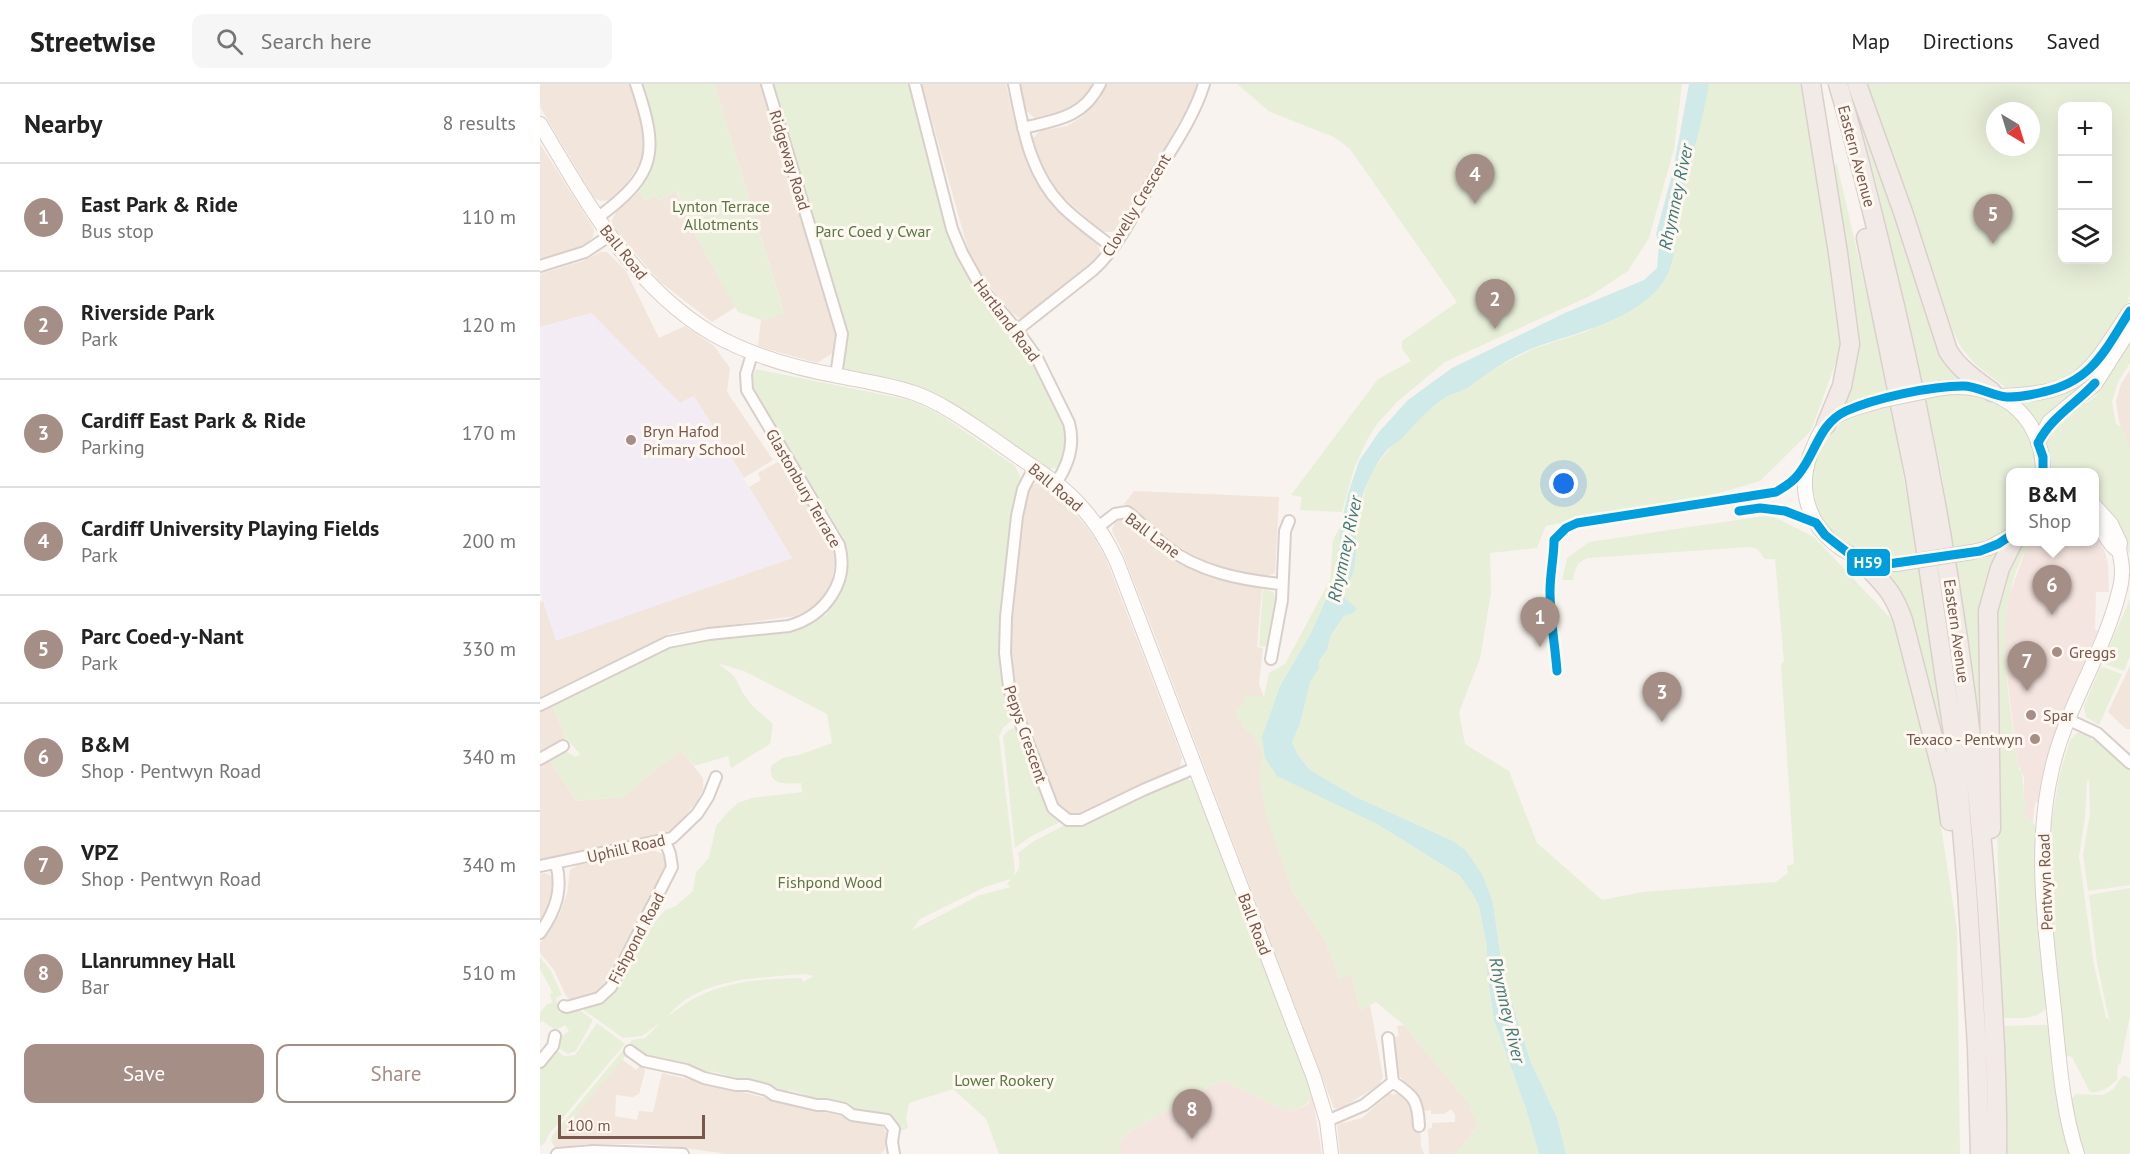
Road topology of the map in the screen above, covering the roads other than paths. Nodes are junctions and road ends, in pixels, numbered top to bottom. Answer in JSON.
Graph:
{"nodes":[{"id":1,"x":636,"y":84,"type":"edge"},
{"id":2,"x":767,"y":84,"type":"edge"},
{"id":3,"x":915,"y":84,"type":"edge"},
{"id":4,"x":1014,"y":84,"type":"edge"},
{"id":5,"x":1100,"y":84,"type":"edge"},
{"id":6,"x":1204,"y":84,"type":"edge"},
{"id":7,"x":1810,"y":84,"type":"edge"},
{"id":8,"x":1824,"y":84,"type":"edge"},
{"id":9,"x":1838,"y":84,"type":"edge"},
{"id":10,"x":1857,"y":84,"type":"edge"},
{"id":11,"x":540,"y":124,"type":"edge"},
{"id":12,"x":1023,"y":128,"type":"junction"},
{"id":13,"x":597,"y":218,"type":"junction"},
{"id":14,"x":609,"y":236,"type":"junction"},
{"id":15,"x":1112,"y":247,"type":"junction"},
{"id":16,"x":540,"y":266,"type":"edge"},
{"id":17,"x":2130,"y":311,"type":"edge"},
{"id":18,"x":2130,"y":329,"type":"edge"},
{"id":19,"x":1017,"y":330,"type":"junction"},
{"id":20,"x":752,"y":354,"type":"junction"},
{"id":21,"x":836,"y":376,"type":"junction"},
{"id":22,"x":1996,"y":394,"type":"junction"},
{"id":23,"x":1826,"y":425,"type":"junction"},
{"id":24,"x":2038,"y":443,"type":"junction"},
{"id":25,"x":2043,"y":457,"type":"junction"},
{"id":26,"x":1034,"y":468,"type":"junction"},
{"id":27,"x":2043,"y":468,"type":"edge"},
{"id":28,"x":2048,"y":468,"type":"edge"},
{"id":29,"x":1056,"y":483,"type":"junction"},
{"id":30,"x":2099,"y":510,"type":"edge"},
{"id":31,"x":1289,"y":521,"type":"dead end"},
{"id":32,"x":2099,"y":526,"type":"edge"},
{"id":33,"x":1098,"y":527,"type":"junction"},
{"id":34,"x":2006,"y":538,"type":"edge"},
{"id":35,"x":2011,"y":546,"type":"edge"},
{"id":36,"x":2118,"y":550,"type":"junction"},
{"id":37,"x":1862,"y":561,"type":"junction"},
{"id":38,"x":1282,"y":584,"type":"junction"},
{"id":39,"x":1271,"y":659,"type":"dead end"},
{"id":40,"x":540,"y":705,"type":"edge"},
{"id":41,"x":2069,"y":720,"type":"junction"},
{"id":42,"x":563,"y":746,"type":"dead end"},
{"id":43,"x":540,"y":759,"type":"edge"},
{"id":44,"x":2130,"y":763,"type":"edge"},
{"id":45,"x":1195,"y":768,"type":"junction"},
{"id":46,"x":716,"y":777,"type":"dead end"},
{"id":47,"x":665,"y":841,"type":"junction"},
{"id":48,"x":556,"y":863,"type":"junction"},
{"id":49,"x":540,"y":866,"type":"edge"},
{"id":50,"x":1977,"y":889,"type":"junction"},
{"id":51,"x":540,"y":933,"type":"edge"},
{"id":52,"x":564,"y":1006,"type":"dead end"},
{"id":53,"x":555,"y":1036,"type":"dead end"},
{"id":54,"x":1388,"y":1038,"type":"dead end"},
{"id":55,"x":630,"y":1051,"type":"dead end"},
{"id":56,"x":540,"y":1062,"type":"edge"},
{"id":57,"x":1393,"y":1082,"type":"junction"},
{"id":58,"x":1327,"y":1121,"type":"junction"},
{"id":59,"x":1419,"y":1126,"type":"dead end"},
{"id":60,"x":557,"y":1154,"type":"edge"},
{"id":61,"x":683,"y":1154,"type":"edge"},
{"id":62,"x":894,"y":1154,"type":"edge"},
{"id":63,"x":1331,"y":1154,"type":"edge"},
{"id":64,"x":1980,"y":1154,"type":"edge"},
{"id":65,"x":1997,"y":1154,"type":"edge"},
{"id":66,"x":2077,"y":1154,"type":"edge"}],
"edges":[{"from":1,"to":13,"type":"street"},
{"from":2,"to":21,"type":"street","name":"Ridgeway Road"},
{"from":3,"to":19,"type":"street","name":"Hartland Road"},
{"from":4,"to":12,"type":"street"},
{"from":5,"to":12,"type":"street"},
{"from":6,"to":15,"type":"street","name":"Clovelly Crescent"},
{"from":7,"to":23,"type":"highway"},
{"from":8,"to":50,"type":"highway","name":"Eastern Avenue"},
{"from":9,"to":50,"type":"highway","name":"Eastern Avenue"},
{"from":10,"to":22,"type":"highway"},
{"from":11,"to":13,"type":"street","name":"Ball Road"},
{"from":12,"to":15,"type":"street"},
{"from":13,"to":14,"type":"street","name":"Ball Road"},
{"from":14,"to":16,"type":"street"},
{"from":14,"to":20,"type":"street","name":"Ball Road"},
{"from":15,"to":19,"type":"street","name":"Clovelly Crescent"},
{"from":17,"to":22,"type":"street"},
{"from":18,"to":24,"type":"street"},
{"from":19,"to":29,"type":"street","name":"Hartland Road"},
{"from":20,"to":21,"type":"street","name":"Ball Road"},
{"from":20,"to":40,"type":"street","name":"Glastonbury Terrace"},
{"from":21,"to":26,"type":"street","name":"Ball Road"},
{"from":22,"to":23,"type":"street","bridge":true},
{"from":22,"to":24,"type":"street"},
{"from":23,"to":37,"type":"street"},
{"from":24,"to":25,"type":"street"},
{"from":25,"to":27,"type":"street"},
{"from":25,"to":28,"type":"street"},
{"from":26,"to":29,"type":"street","name":"Ball Road"},
{"from":26,"to":45,"type":"street","name":"Pepys Crescent"},
{"from":29,"to":33,"type":"street","name":"Ball Road"},
{"from":30,"to":36,"type":"street","name":"Pentwyn Road"},
{"from":31,"to":38,"type":"street"},
{"from":32,"to":36,"type":"street"},
{"from":33,"to":38,"type":"street","name":"Ball Lane"},
{"from":33,"to":45,"type":"street","name":"Ball Road"},
{"from":34,"to":37,"type":"street","bridge":true},
{"from":35,"to":50,"type":"highway"},
{"from":36,"to":41,"type":"street","name":"Pentwyn Road"},
{"from":37,"to":50,"type":"highway"},
{"from":38,"to":39,"type":"street"},
{"from":41,"to":44,"type":"street"},
{"from":41,"to":66,"type":"street","name":"Pentwyn Road"},
{"from":42,"to":43,"type":"street"},
{"from":45,"to":58,"type":"street","name":"Ball Road"},
{"from":46,"to":47,"type":"street","name":"Uphill Road"},
{"from":47,"to":48,"type":"street","name":"Uphill Road"},
{"from":47,"to":52,"type":"street","name":"Fishpond Road"},
{"from":48,"to":49,"type":"street","name":"Uphill Road"},
{"from":48,"to":51,"type":"street"},
{"from":50,"to":64,"type":"highway","name":"Eastern Avenue"},
{"from":50,"to":65,"type":"highway","name":"Eastern Avenue"},
{"from":53,"to":56,"type":"street"},
{"from":54,"to":57,"type":"street"},
{"from":55,"to":62,"type":"street"},
{"from":57,"to":58,"type":"street"},
{"from":57,"to":59,"type":"street"},
{"from":58,"to":63,"type":"street","name":"Ball Road"},
{"from":60,"to":61,"type":"street"}]}
